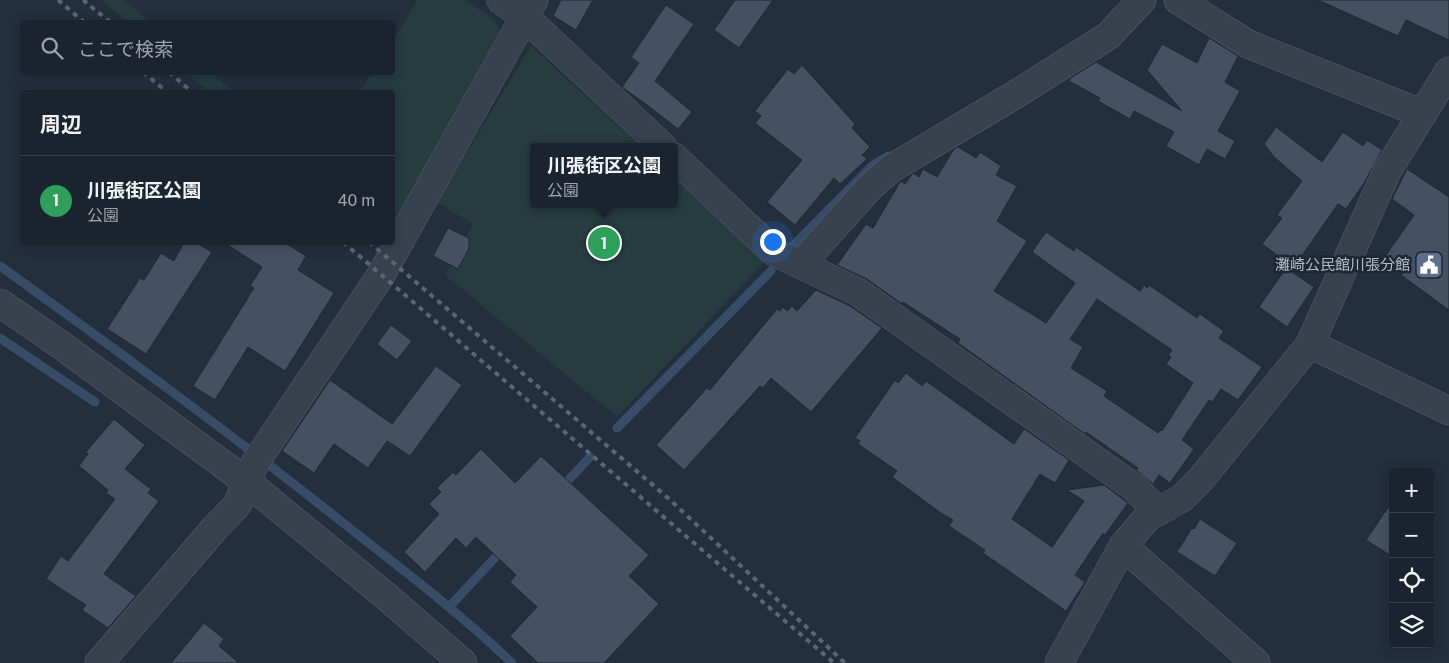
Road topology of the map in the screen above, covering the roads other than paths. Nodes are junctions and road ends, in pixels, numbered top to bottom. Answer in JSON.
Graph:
{"nodes":[{"id":1,"x":501,"y":0,"type":"edge"},
{"id":2,"x":1142,"y":0,"type":"edge"},
{"id":3,"x":1178,"y":0,"type":"edge"},
{"id":4,"x":529,"y":8,"type":"edge"},
{"id":5,"x":1449,"y":71,"type":"edge"},
{"id":6,"x":1423,"y":114,"type":"junction"},
{"id":7,"x":659,"y":143,"type":"edge"},
{"id":8,"x":678,"y":161,"type":"edge"},
{"id":9,"x":801,"y":264,"type":"junction"},
{"id":10,"x":0,"y":303,"type":"edge"},
{"id":11,"x":1310,"y":344,"type":"junction"},
{"id":12,"x":1449,"y":411,"type":"edge"},
{"id":13,"x":255,"y":466,"type":"junction"},
{"id":14,"x":1158,"y":511,"type":"junction"},
{"id":15,"x":1123,"y":546,"type":"junction"},
{"id":16,"x":100,"y":663,"type":"edge"},
{"id":17,"x":463,"y":663,"type":"edge"},
{"id":18,"x":1059,"y":663,"type":"edge"},
{"id":19,"x":1256,"y":663,"type":"edge"}],
"edges":[{"from":1,"to":4,"type":"street"},
{"from":2,"to":9,"type":"street"},
{"from":3,"to":6,"type":"street"},
{"from":4,"to":7,"type":"street"},
{"from":4,"to":13,"type":"street"},
{"from":5,"to":6,"type":"street"},
{"from":6,"to":11,"type":"street"},
{"from":8,"to":9,"type":"street"},
{"from":9,"to":14,"type":"street"},
{"from":10,"to":13,"type":"street"},
{"from":11,"to":12,"type":"street"},
{"from":11,"to":14,"type":"street"},
{"from":13,"to":16,"type":"street"},
{"from":13,"to":17,"type":"street"},
{"from":14,"to":15,"type":"street"},
{"from":15,"to":18,"type":"street"},
{"from":15,"to":19,"type":"street"}]}
